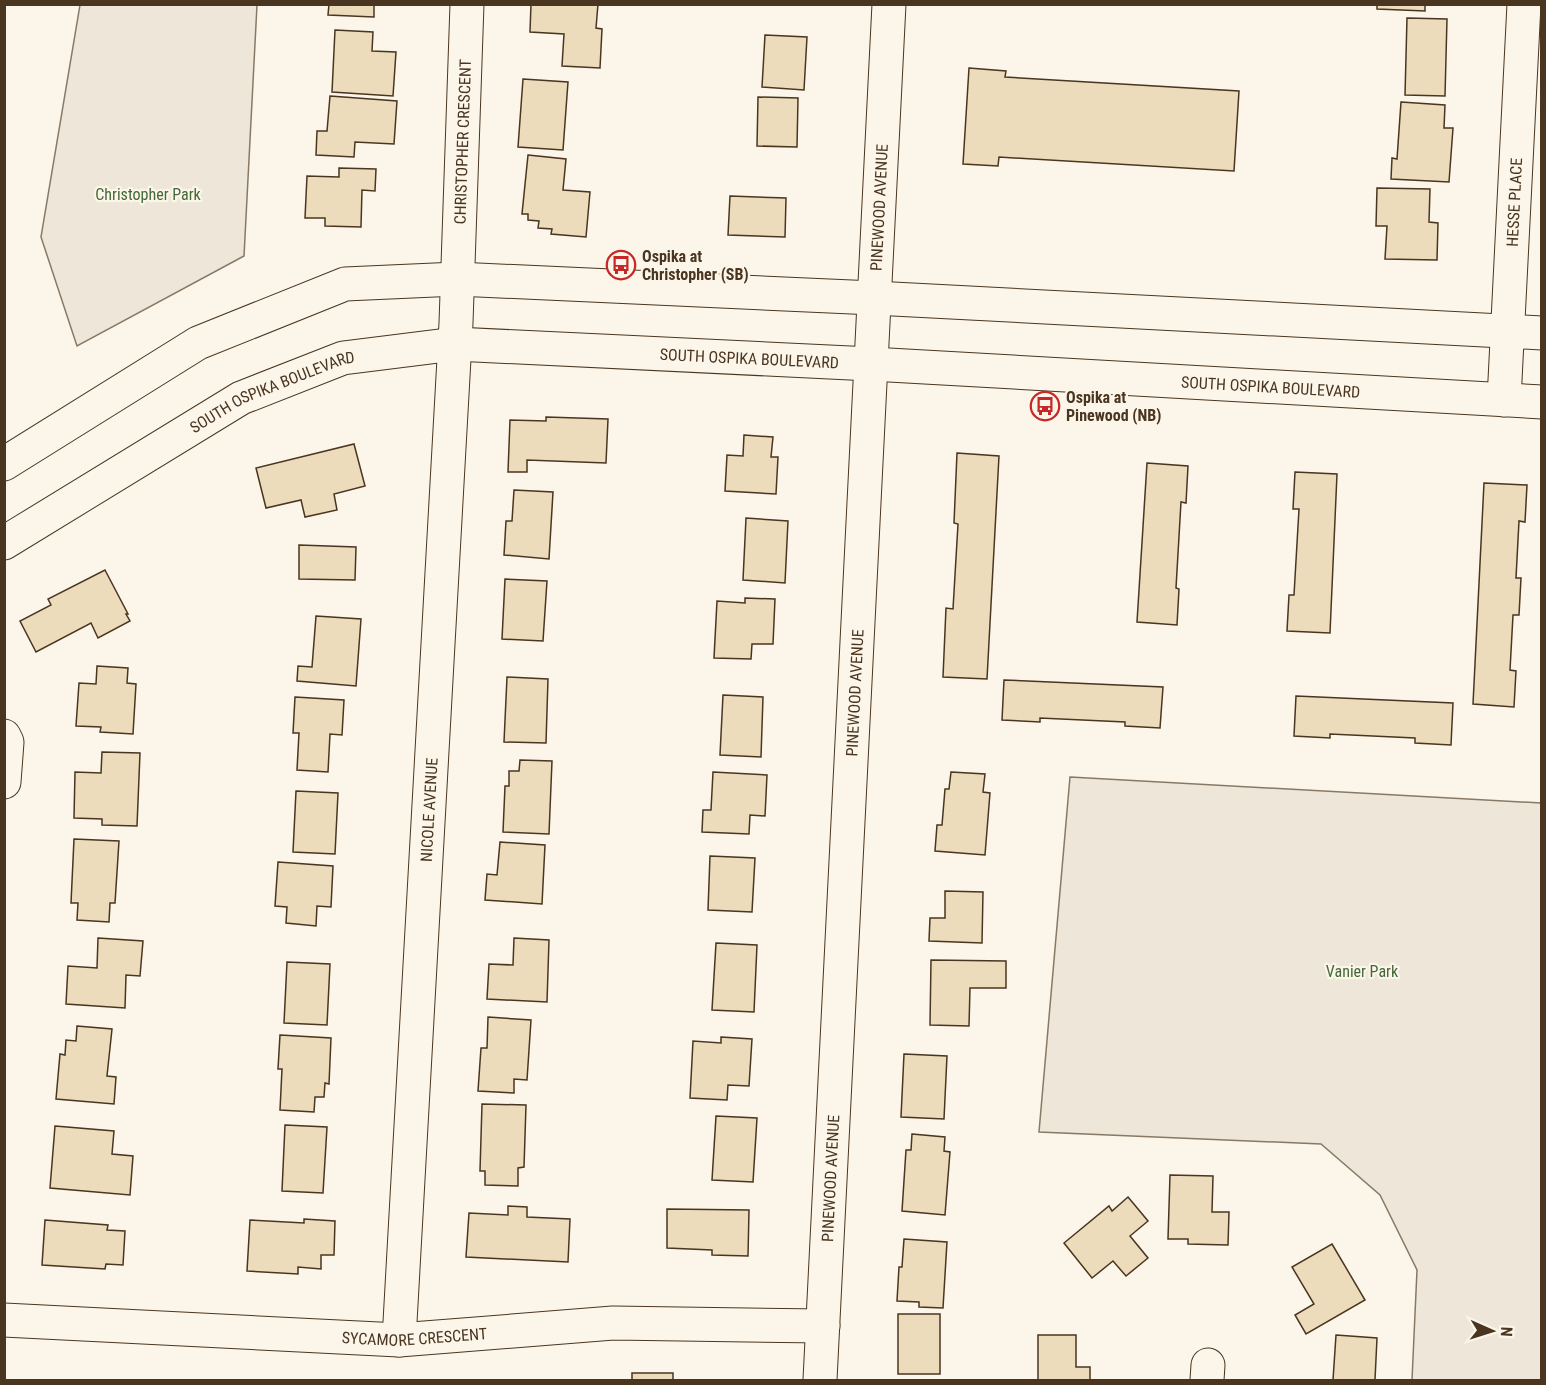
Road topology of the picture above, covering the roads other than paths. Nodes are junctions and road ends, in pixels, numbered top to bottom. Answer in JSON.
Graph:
{"nodes":[{"id":1,"x":467,"y":4,"type":"edge"},
{"id":2,"x":889,"y":4,"type":"edge"},
{"id":3,"x":1524,"y":4,"type":"edge"},
{"id":4,"x":457,"y":279,"type":"junction"},
{"id":5,"x":874,"y":298,"type":"junction"},
{"id":6,"x":1508,"y":332,"type":"junction"},
{"id":7,"x":1542,"y":333,"type":"edge"},
{"id":8,"x":455,"y":345,"type":"junction"},
{"id":9,"x":871,"y":364,"type":"junction"},
{"id":10,"x":1504,"y":400,"type":"junction"},
{"id":11,"x":1542,"y":402,"type":"edge"},
{"id":12,"x":4,"y":464,"type":"edge"},
{"id":13,"x":4,"y":543,"type":"edge"},
{"id":14,"x":4,"y":736,"type":"edge"},
{"id":15,"x":4,"y":782,"type":"edge"},
{"id":16,"x":4,"y":1320,"type":"edge"},
{"id":17,"x":823,"y":1326,"type":"junction"},
{"id":18,"x":399,"y":1340,"type":"junction"},
{"id":19,"x":820,"y":1380,"type":"edge"}],
"edges":[{"from":1,"to":4,"type":"street","name":"CHRISTOPHER CRESCENT"},
{"from":2,"to":5,"type":"street","name":"PINEWOOD AVENUE"},
{"from":3,"to":6,"type":"street","name":"HESSE PLACE"},
{"from":4,"to":5,"type":"street"},
{"from":4,"to":8,"type":"street","name":"NICOLE AVENUE"},
{"from":4,"to":12,"type":"street"},
{"from":5,"to":6,"type":"street"},
{"from":5,"to":9,"type":"street","name":"PINEWOOD AVENUE"},
{"from":6,"to":7,"type":"street"},
{"from":6,"to":10,"type":"street","name":"HESSE PLACE"},
{"from":8,"to":9,"type":"street","name":"SOUTH OSPIKA BOULEVARD"},
{"from":8,"to":13,"type":"street","name":"SOUTH OSPIKA BOULEVARD"},
{"from":8,"to":18,"type":"street","name":"NICOLE AVENUE"},
{"from":9,"to":10,"type":"street","name":"SOUTH OSPIKA BOULEVARD"},
{"from":9,"to":17,"type":"street","name":"PINEWOOD AVENUE"},
{"from":10,"to":11,"type":"street","name":"SOUTH OSPIKA BOULEVARD"},
{"from":14,"to":15,"type":"street"},
{"from":16,"to":18,"type":"street","name":"SYCAMORE CRESCENT"},
{"from":17,"to":18,"type":"street","name":"SYCAMORE CRESCENT"},
{"from":17,"to":19,"type":"street","name":"PINEWOOD AVENUE"}]}
